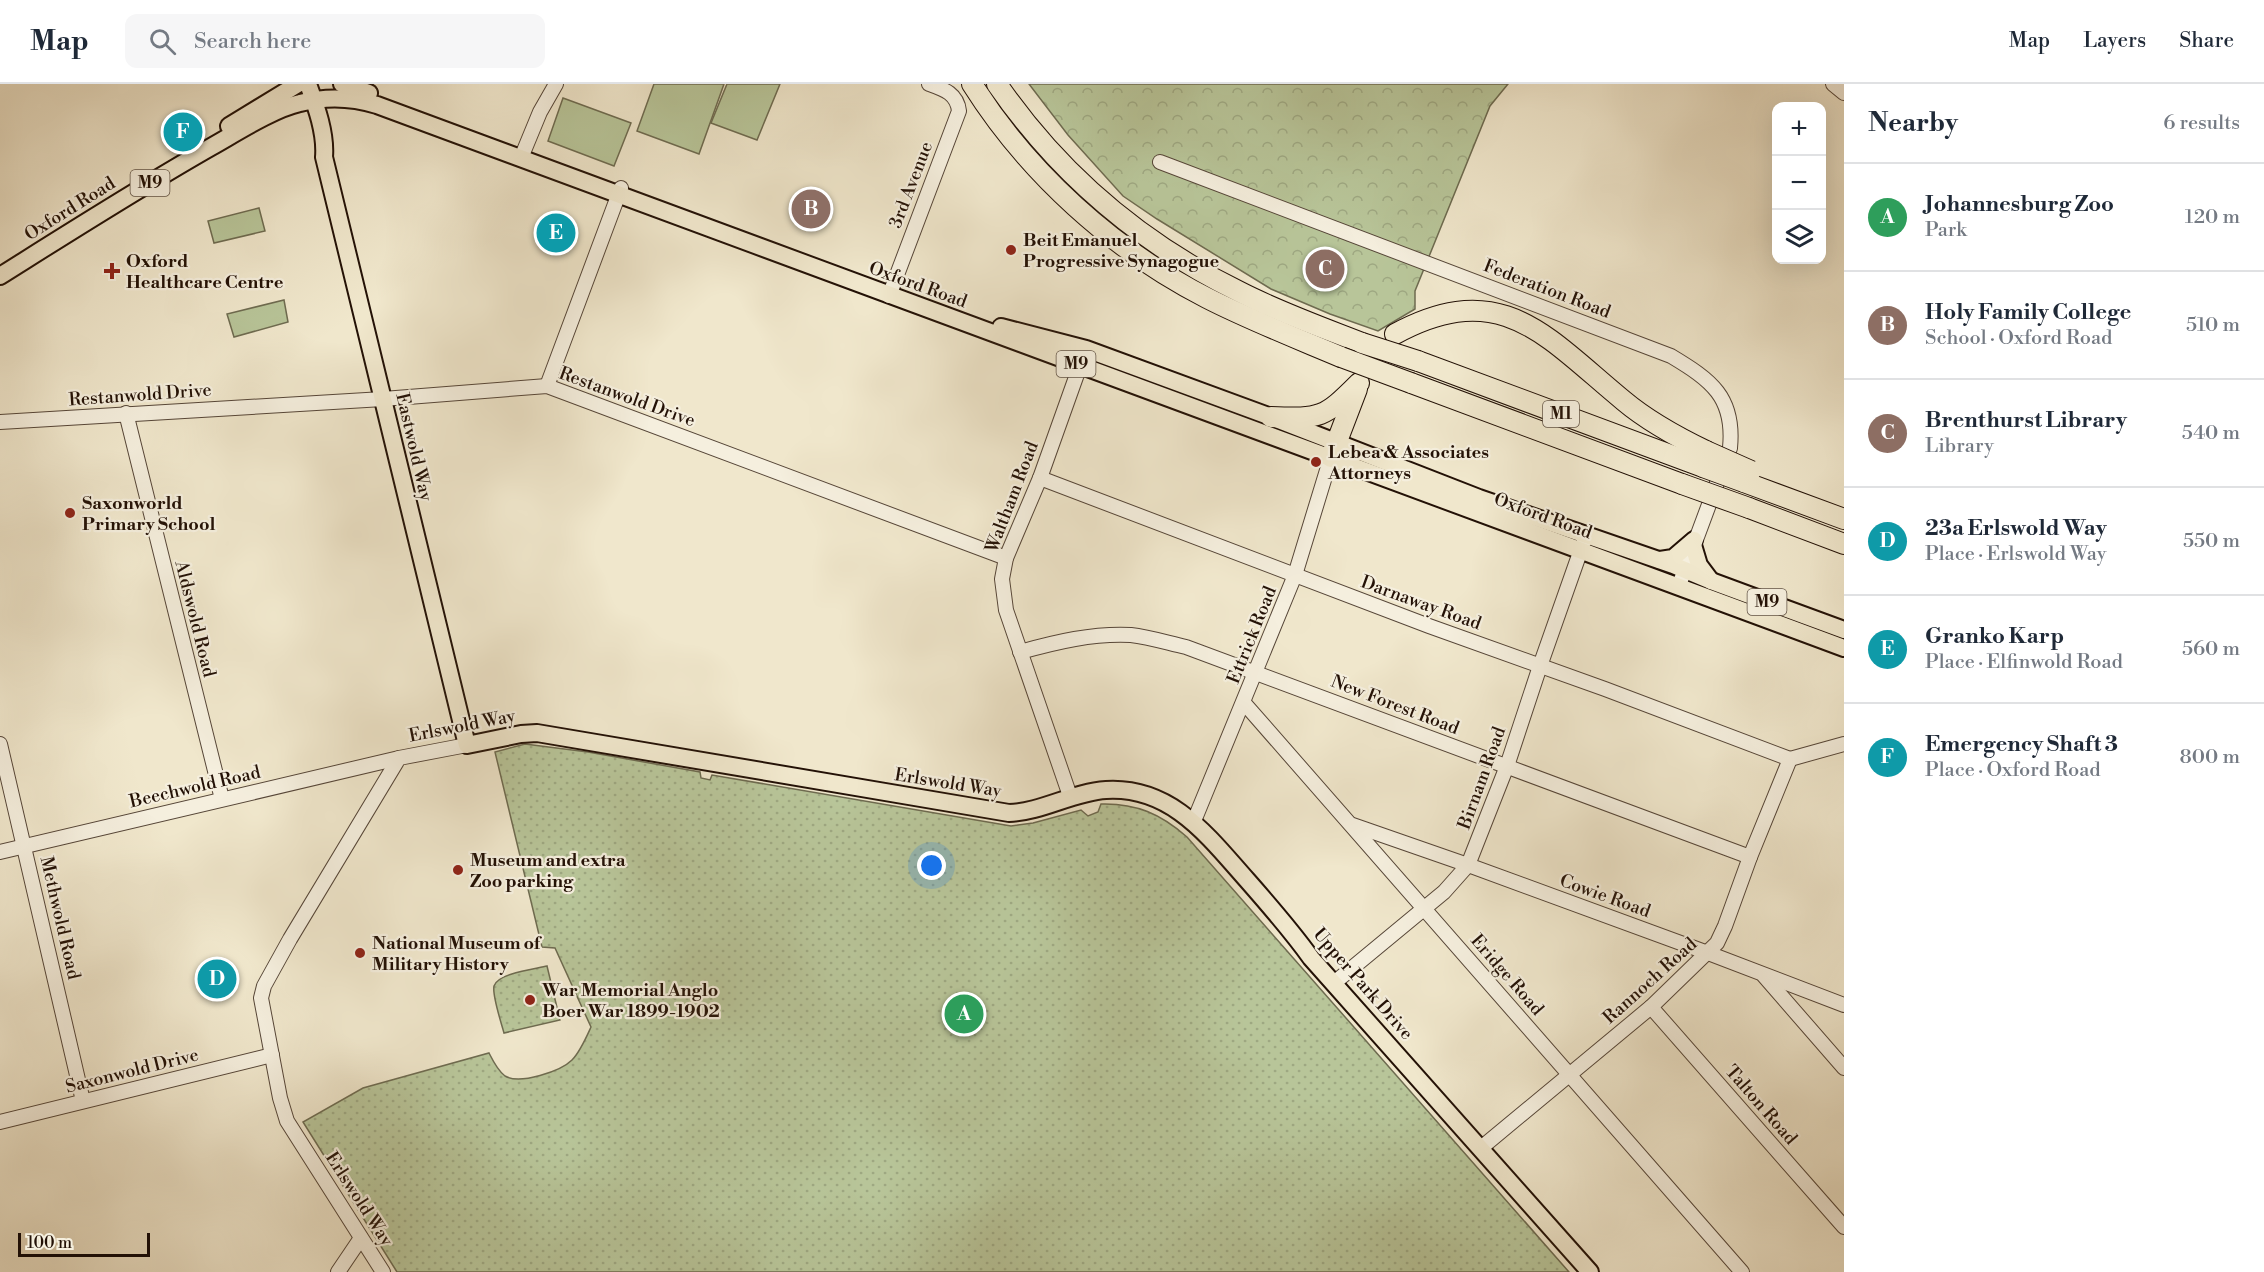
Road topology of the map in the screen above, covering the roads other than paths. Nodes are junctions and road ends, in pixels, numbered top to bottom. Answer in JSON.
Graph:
{"nodes":[{"id":1,"x":298,"y":84,"type":"edge"},
{"id":2,"x":308,"y":84,"type":"edge"},
{"id":3,"x":342,"y":84,"type":"edge"},
{"id":4,"x":556,"y":84,"type":"edge"},
{"id":5,"x":928,"y":84,"type":"edge"},
{"id":6,"x":972,"y":84,"type":"edge"},
{"id":7,"x":996,"y":84,"type":"edge"},
{"id":8,"x":1833,"y":84,"type":"edge"},
{"id":9,"x":1844,"y":93,"type":"edge"},
{"id":10,"x":309,"y":101,"type":"junction"},
{"id":11,"x":522,"y":155,"type":"junction"},
{"id":12,"x":1160,"y":162,"type":"dead end"},
{"id":13,"x":619,"y":191,"type":"junction"},
{"id":14,"x":0,"y":267,"type":"edge"},
{"id":15,"x":0,"y":276,"type":"edge"},
{"id":16,"x":890,"y":292,"type":"junction"},
{"id":17,"x":1395,"y":334,"type":"dead end"},
{"id":18,"x":1083,"y":357,"type":"junction"},
{"id":19,"x":547,"y":386,"type":"junction"},
{"id":20,"x":383,"y":399,"type":"junction"},
{"id":21,"x":126,"y":413,"type":"junction"},
{"id":22,"x":1271,"y":417,"type":"junction"},
{"id":23,"x":0,"y":422,"type":"edge"},
{"id":24,"x":1334,"y":450,"type":"junction"},
{"id":25,"x":1705,"y":459,"type":"junction"},
{"id":26,"x":1747,"y":476,"type":"junction"},
{"id":27,"x":1040,"y":478,"type":"junction"},
{"id":28,"x":1844,"y":510,"type":"edge"},
{"id":29,"x":1844,"y":519,"type":"edge"},
{"id":30,"x":1586,"y":534,"type":"junction"},
{"id":31,"x":1694,"y":542,"type":"junction"},
{"id":32,"x":1844,"y":544,"type":"edge"},
{"id":33,"x":1581,"y":551,"type":"junction"},
{"id":34,"x":1006,"y":558,"type":"junction"},
{"id":35,"x":1660,"y":560,"type":"junction"},
{"id":36,"x":1684,"y":569,"type":"junction"},
{"id":37,"x":1295,"y":575,"type":"junction"},
{"id":38,"x":1711,"y":581,"type":"junction"},
{"id":39,"x":1678,"y":587,"type":"junction"},
{"id":40,"x":1844,"y":630,"type":"edge"},
{"id":41,"x":1844,"y":648,"type":"edge"},
{"id":42,"x":1020,"y":652,"type":"junction"},
{"id":43,"x":1540,"y":666,"type":"junction"},
{"id":44,"x":1256,"y":672,"type":"junction"},
{"id":45,"x":1244,"y":703,"type":"junction"},
{"id":46,"x":0,"y":744,"type":"edge"},
{"id":47,"x":1844,"y":744,"type":"edge"},
{"id":48,"x":466,"y":745,"type":"junction"},
{"id":49,"x":399,"y":758,"type":"junction"},
{"id":50,"x":1790,"y":759,"type":"junction"},
{"id":51,"x":1508,"y":766,"type":"junction"},
{"id":52,"x":1071,"y":796,"type":"junction"},
{"id":53,"x":222,"y":799,"type":"junction"},
{"id":54,"x":1194,"y":821,"type":"junction"},
{"id":55,"x":1353,"y":825,"type":"junction"},
{"id":56,"x":24,"y":846,"type":"junction"},
{"id":57,"x":0,"y":852,"type":"edge"},
{"id":58,"x":1750,"y":857,"type":"junction"},
{"id":59,"x":1468,"y":865,"type":"junction"},
{"id":60,"x":1424,"y":909,"type":"junction"},
{"id":61,"x":1708,"y":953,"type":"junction"},
{"id":62,"x":1762,"y":974,"type":"junction"},
{"id":63,"x":1334,"y":983,"type":"junction"},
{"id":64,"x":1844,"y":1005,"type":"edge"},
{"id":65,"x":1651,"y":1007,"type":"junction"},
{"id":66,"x":272,"y":1055,"type":"junction"},
{"id":67,"x":1844,"y":1068,"type":"edge"},
{"id":68,"x":1569,"y":1074,"type":"junction"},
{"id":69,"x":83,"y":1101,"type":"junction"},
{"id":70,"x":0,"y":1122,"type":"edge"},
{"id":71,"x":1481,"y":1148,"type":"junction"},
{"id":72,"x":1844,"y":1227,"type":"edge"},
{"id":73,"x":361,"y":1238,"type":"junction"},
{"id":74,"x":338,"y":1272,"type":"edge"},
{"id":75,"x":383,"y":1272,"type":"edge"},
{"id":76,"x":1590,"y":1272,"type":"edge"},
{"id":77,"x":1742,"y":1272,"type":"edge"}],
"edges":[{"from":1,"to":10,"type":"main road"},
{"from":1,"to":14,"type":"main road","name":"Oxford Road","number":"M9"},
{"from":2,"to":10,"type":"main road"},
{"from":3,"to":11,"type":"main road","name":"Oxford Road","number":"M9"},
{"from":4,"to":11,"type":"street"},
{"from":5,"to":16,"type":"street","name":"3rd Avenue"},
{"from":6,"to":32,"type":"highway","number":"M1","bridge":true},
{"from":7,"to":25,"type":"highway","number":"M1","bridge":true},
{"from":8,"to":9,"type":"street"},
{"from":10,"to":11,"type":"main road","name":"Oxford Road","number":"M9"},
{"from":10,"to":15,"type":"main road","name":"Oxford Road","number":"M9"},
{"from":10,"to":20,"type":"main road","name":"Eastwold Way"},
{"from":11,"to":13,"type":"main road","name":"Oxford Road","number":"M9"},
{"from":12,"to":31,"type":"street","name":"Federation Road"},
{"from":13,"to":16,"type":"main road","name":"Oxford Road","number":"M9"},
{"from":13,"to":19,"type":"street"},
{"from":16,"to":18,"type":"main road","name":"Oxford Road","number":"M9"},
{"from":17,"to":25,"type":"highway"},
{"from":18,"to":22,"type":"main road","name":"Oxford Road","number":"M9"},
{"from":18,"to":24,"type":"main road","name":"Oxford Road","number":"M9"},
{"from":18,"to":27,"type":"street","name":"Waltham Road"},
{"from":19,"to":20,"type":"street","name":"Restanwold Drive"},
{"from":19,"to":34,"type":"street","name":"Restanwold Drive"},
{"from":20,"to":21,"type":"street","name":"Restanwold Drive"},
{"from":20,"to":48,"type":"main road","name":"Eastwold Way"},
{"from":21,"to":23,"type":"street","name":"Restanwold Drive"},
{"from":21,"to":53,"type":"street","name":"Aldswold Road"},
{"from":22,"to":24,"type":"main road","name":"Oxford Road","number":"M9"},
{"from":22,"to":24,"type":"highway"},
{"from":24,"to":30,"type":"main road","name":"Oxford Road","number":"M9"},
{"from":24,"to":33,"type":"main road","name":"Oxford Road","number":"M9"},
{"from":24,"to":37,"type":"street","name":"Ettrick Road"},
{"from":25,"to":26,"type":"highway","number":"M1","bridge":true},
{"from":26,"to":28,"type":"highway"},
{"from":26,"to":29,"type":"highway","number":"M1"},
{"from":27,"to":34,"type":"street","name":"Waltham Road"},
{"from":27,"to":37,"type":"street","name":"Darnaway Road"},
{"from":30,"to":33,"type":"street","name":"Birnam Road"},
{"from":30,"to":35,"type":"main road","name":"Oxford Road","number":"M9"},
{"from":31,"to":35,"type":"main road"},
{"from":31,"to":36,"type":"street","name":"Federation Road"},
{"from":31,"to":38,"type":"main road"},
{"from":33,"to":39,"type":"main road","name":"Oxford Road","number":"M9"},
{"from":33,"to":43,"type":"street","name":"Birnam Road"},
{"from":34,"to":42,"type":"street","name":"Waltham Road"},
{"from":35,"to":36,"type":"main road","name":"Oxford Road","number":"M9"},
{"from":36,"to":38,"type":"main road","name":"Oxford Road","number":"M9"},
{"from":36,"to":39,"type":"street","name":"Federation Road"},
{"from":37,"to":43,"type":"street","name":"Darnaway Road"},
{"from":37,"to":44,"type":"street","name":"Ettrick Road"},
{"from":38,"to":40,"type":"main road","name":"Oxford Road","number":"M9"},
{"from":39,"to":41,"type":"main road","name":"Oxford Road","number":"M9"},
{"from":42,"to":44,"type":"street","name":"New Forest Road"},
{"from":42,"to":52,"type":"street","name":"Waltham Road"},
{"from":43,"to":50,"type":"street","name":"Darnaway Road"},
{"from":43,"to":51,"type":"street","name":"Birnam Road"},
{"from":44,"to":45,"type":"street","name":"Ettrick Road"},
{"from":44,"to":51,"type":"street","name":"New Forest Road"},
{"from":45,"to":54,"type":"street","name":"Ettrick Road"},
{"from":45,"to":55,"type":"street","name":"Eridge Road"},
{"from":46,"to":56,"type":"street","name":"Methwold Road"},
{"from":47,"to":50,"type":"street"},
{"from":48,"to":49,"type":"street","name":"Erlswold Way"},
{"from":48,"to":52,"type":"main road","name":"Erlswold Way"},
{"from":49,"to":53,"type":"street","name":"Beechwold Road"},
{"from":49,"to":66,"type":"street","name":"Erlswold Way"},
{"from":50,"to":58,"type":"street","name":"Rannoch Road"},
{"from":51,"to":58,"type":"street","name":"New Forest Road"},
{"from":51,"to":59,"type":"street","name":"Birnam Road"},
{"from":52,"to":54,"type":"main road","name":"Upper Park Drive"},
{"from":53,"to":56,"type":"street","name":"Beechwold Road"},
{"from":54,"to":63,"type":"main road","name":"Upper Park Drive"},
{"from":55,"to":59,"type":"street","name":"Cowie Road"},
{"from":55,"to":60,"type":"street","name":"Eridge Road"},
{"from":56,"to":57,"type":"street","name":"Beechwold Road"},
{"from":56,"to":69,"type":"street","name":"Methwold Road"},
{"from":58,"to":61,"type":"street","name":"Rannoch Road"},
{"from":59,"to":60,"type":"street","name":"Birnam Road"},
{"from":59,"to":61,"type":"street","name":"Cowie Road"},
{"from":60,"to":63,"type":"street","name":"Birnam Road"},
{"from":60,"to":68,"type":"street","name":"Eridge Road"},
{"from":61,"to":62,"type":"street","name":"Cowie Road"},
{"from":61,"to":65,"type":"street","name":"Rannoch Road"},
{"from":62,"to":64,"type":"street","name":"Cowie Road"},
{"from":62,"to":67,"type":"street"},
{"from":63,"to":71,"type":"main road","name":"Upper Park Drive"},
{"from":65,"to":68,"type":"street","name":"Rannoch Road"},
{"from":65,"to":72,"type":"street","name":"Talton Road"},
{"from":66,"to":69,"type":"street","name":"Saxonwold Drive"},
{"from":66,"to":73,"type":"street","name":"Erlswold Way"},
{"from":68,"to":71,"type":"street","name":"Rannoch Road"},
{"from":68,"to":77,"type":"street","name":"Eridge Road"},
{"from":69,"to":70,"type":"street","name":"Saxonwold Drive"},
{"from":71,"to":76,"type":"main road","name":"Upper Park Drive"},
{"from":73,"to":74,"type":"street"},
{"from":73,"to":75,"type":"street","name":"Erlswold Way"}]}
